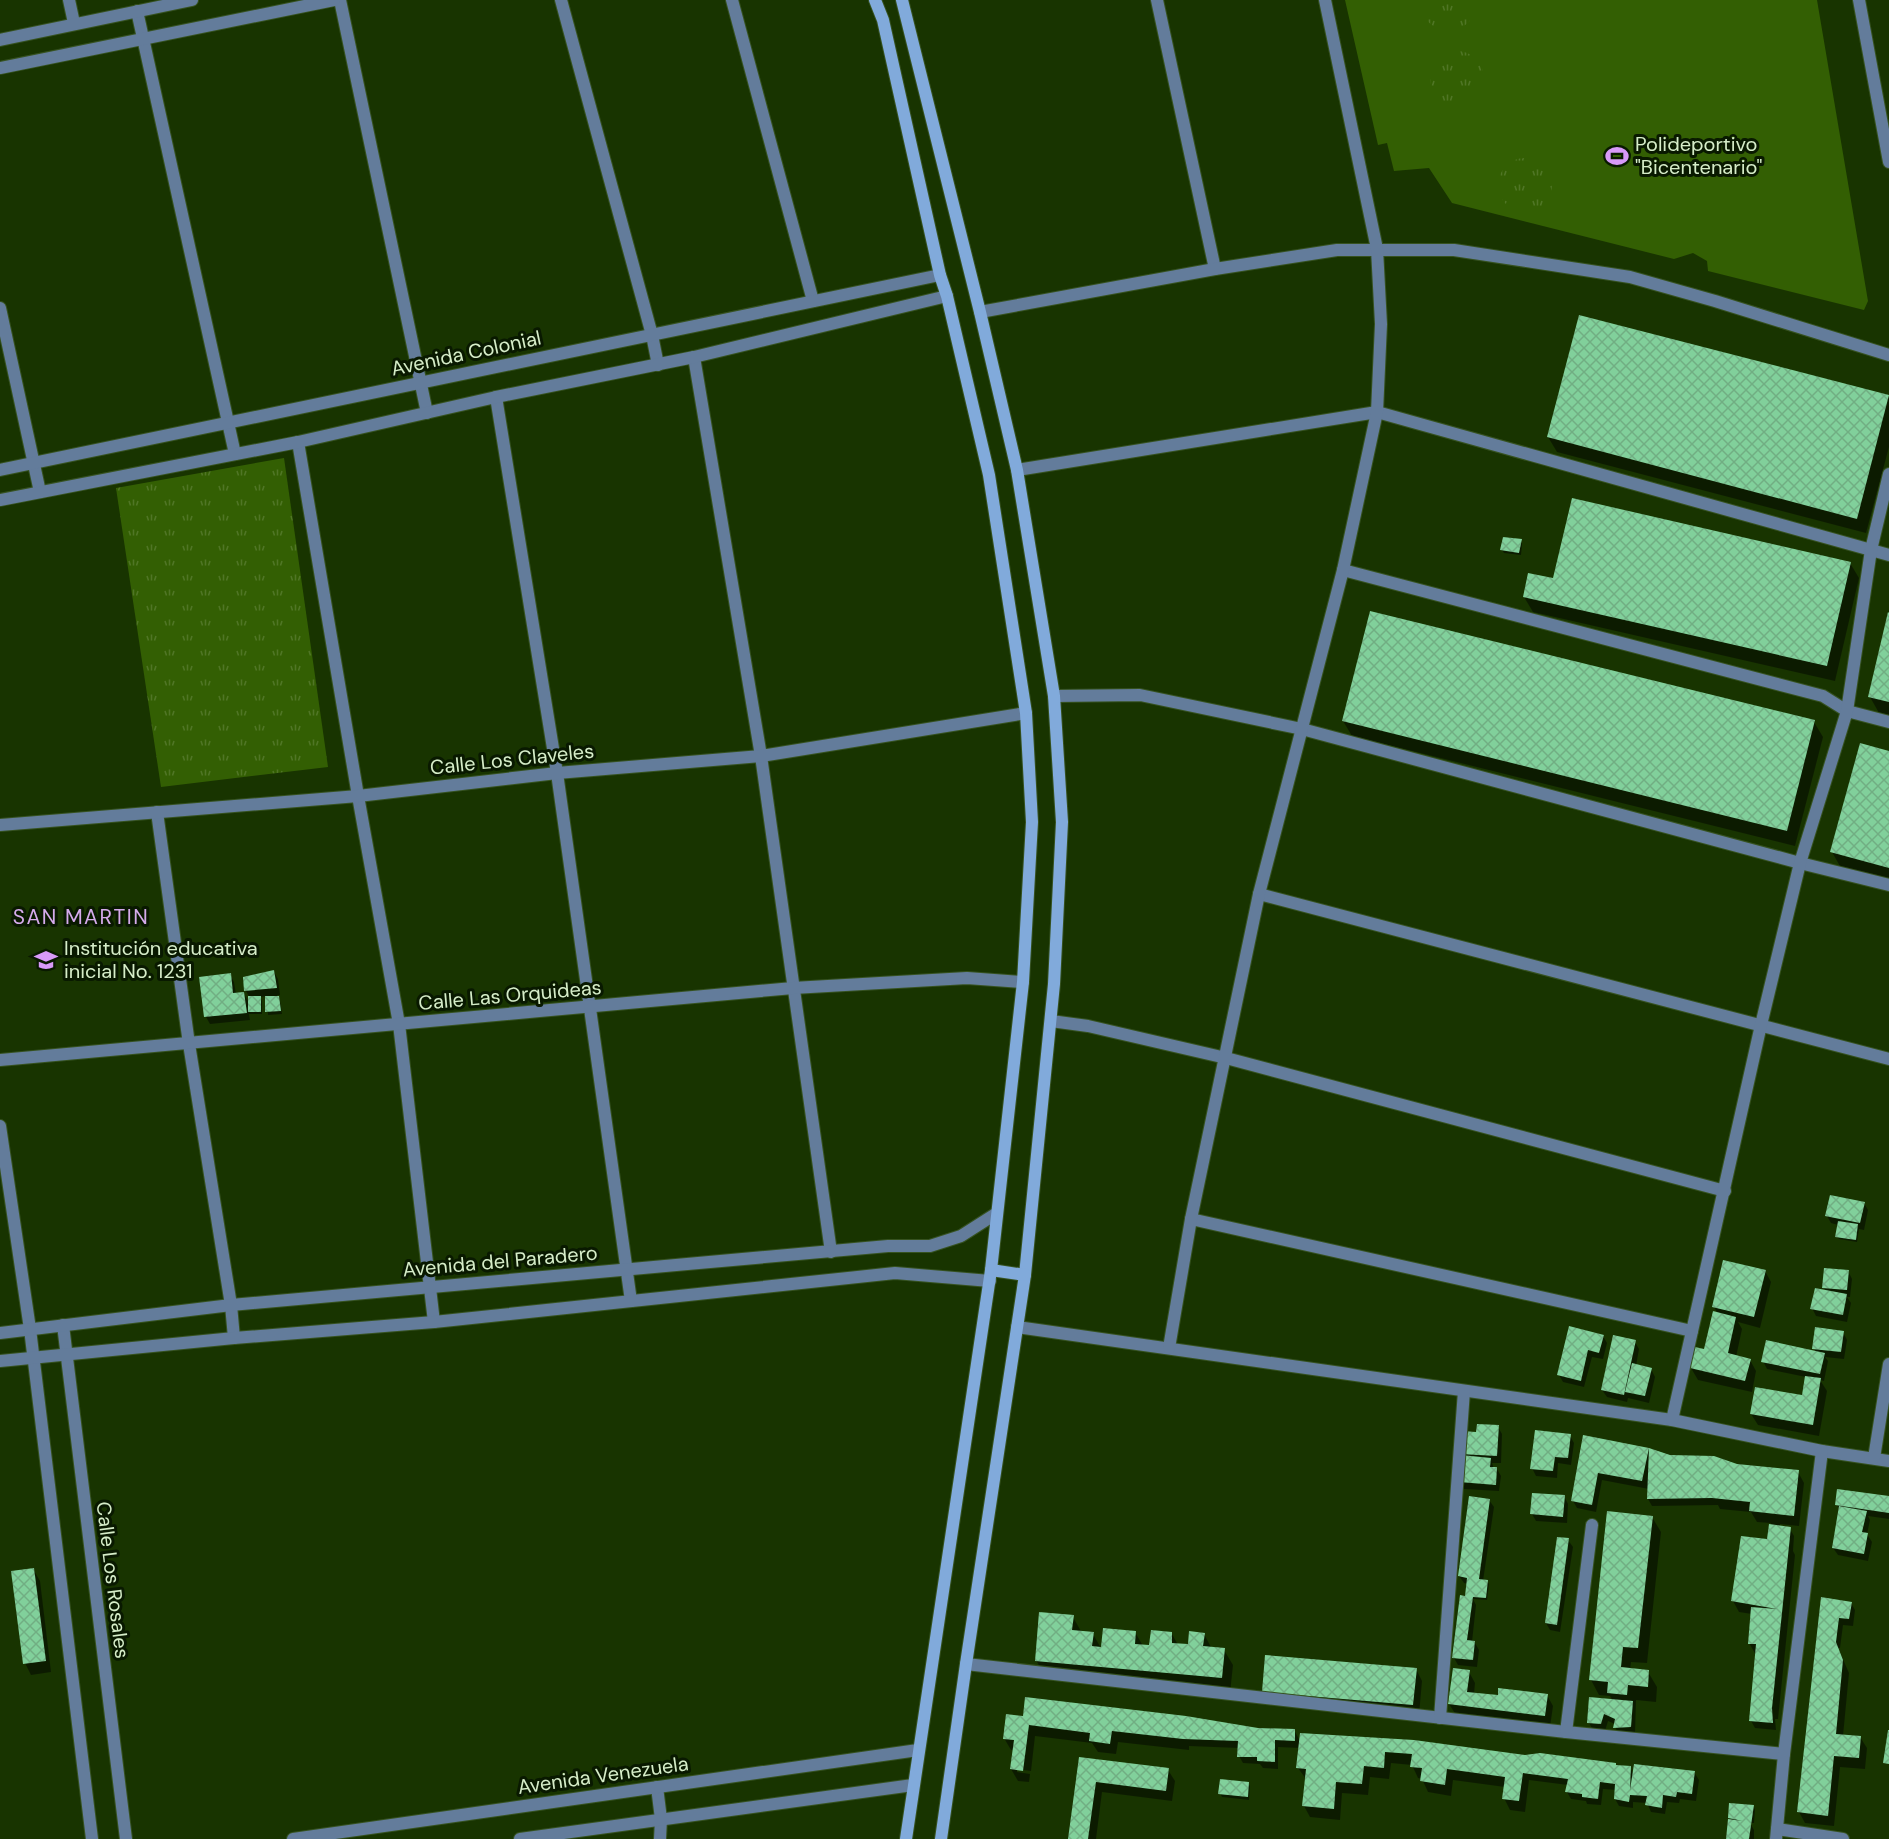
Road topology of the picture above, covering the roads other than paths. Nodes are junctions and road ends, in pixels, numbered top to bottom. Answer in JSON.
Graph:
{"nodes":[{"id":1,"x":69,"y":0,"type":"edge"},
{"id":2,"x":192,"y":0,"type":"edge"},
{"id":3,"x":334,"y":0,"type":"edge"},
{"id":4,"x":340,"y":0,"type":"edge"},
{"id":5,"x":561,"y":0,"type":"edge"},
{"id":6,"x":732,"y":0,"type":"edge"},
{"id":7,"x":875,"y":0,"type":"edge"},
{"id":8,"x":902,"y":0,"type":"edge"},
{"id":9,"x":1157,"y":0,"type":"edge"},
{"id":10,"x":1325,"y":0,"type":"edge"},
{"id":11,"x":1859,"y":0,"type":"edge"},
{"id":12,"x":137,"y":11,"type":"junction"},
{"id":13,"x":74,"y":23,"type":"junction"},
{"id":14,"x":143,"y":38,"type":"junction"},
{"id":15,"x":0,"y":40,"type":"edge"},
{"id":16,"x":0,"y":68,"type":"edge"},
{"id":17,"x":1889,"y":162,"type":"edge"},
{"id":18,"x":1377,"y":249,"type":"junction"},
{"id":19,"x":1215,"y":269,"type":"junction"},
{"id":20,"x":940,"y":274,"type":"junction"},
{"id":21,"x":947,"y":296,"type":"junction"},
{"id":22,"x":813,"y":301,"type":"junction"},
{"id":23,"x":0,"y":308,"type":"edge"},
{"id":24,"x":980,"y":312,"type":"junction"},
{"id":25,"x":652,"y":335,"type":"junction"},
{"id":26,"x":1889,"y":355,"type":"edge"},
{"id":27,"x":694,"y":357,"type":"junction"},
{"id":28,"x":658,"y":365,"type":"junction"},
{"id":29,"x":420,"y":383,"type":"junction"},
{"id":30,"x":496,"y":397,"type":"junction"},
{"id":31,"x":1377,"y":412,"type":"junction"},
{"id":32,"x":427,"y":413,"type":"junction"},
{"id":33,"x":229,"y":423,"type":"junction"},
{"id":34,"x":298,"y":441,"type":"junction"},
{"id":35,"x":235,"y":454,"type":"junction"},
{"id":36,"x":34,"y":463,"type":"junction"},
{"id":37,"x":0,"y":470,"type":"edge"},
{"id":38,"x":1017,"y":470,"type":"junction"},
{"id":39,"x":1889,"y":474,"type":"edge"},
{"id":40,"x":40,"y":492,"type":"junction"},
{"id":41,"x":0,"y":500,"type":"edge"},
{"id":42,"x":1871,"y":550,"type":"junction"},
{"id":43,"x":1889,"y":555,"type":"edge"},
{"id":44,"x":1342,"y":570,"type":"junction"},
{"id":45,"x":1054,"y":696,"type":"junction"},
{"id":46,"x":1847,"y":711,"type":"junction"},
{"id":47,"x":1026,"y":713,"type":"junction"},
{"id":48,"x":1889,"y":722,"type":"edge"},
{"id":49,"x":1302,"y":729,"type":"junction"},
{"id":50,"x":761,"y":756,"type":"junction"},
{"id":51,"x":557,"y":773,"type":"junction"},
{"id":52,"x":358,"y":796,"type":"junction"},
{"id":53,"x":157,"y":813,"type":"junction"},
{"id":54,"x":0,"y":825,"type":"edge"},
{"id":55,"x":1800,"y":863,"type":"junction"},
{"id":56,"x":1889,"y":885,"type":"edge"},
{"id":57,"x":1259,"y":894,"type":"junction"},
{"id":58,"x":1023,"y":982,"type":"junction"},
{"id":59,"x":793,"y":988,"type":"junction"},
{"id":60,"x":589,"y":1007,"type":"junction"},
{"id":61,"x":1051,"y":1021,"type":"junction"},
{"id":62,"x":399,"y":1024,"type":"junction"},
{"id":63,"x":1761,"y":1025,"type":"junction"},
{"id":64,"x":189,"y":1044,"type":"junction"},
{"id":65,"x":1226,"y":1058,"type":"junction"},
{"id":66,"x":1889,"y":1059,"type":"edge"},
{"id":67,"x":0,"y":1060,"type":"edge"},
{"id":68,"x":0,"y":1126,"type":"edge"},
{"id":69,"x":1725,"y":1191,"type":"junction"},
{"id":70,"x":998,"y":1213,"type":"junction"},
{"id":71,"x":1191,"y":1219,"type":"junction"},
{"id":72,"x":831,"y":1252,"type":"junction"},
{"id":73,"x":627,"y":1270,"type":"junction"},
{"id":74,"x":990,"y":1275,"type":"junction"},
{"id":75,"x":1025,"y":1275,"type":"junction"},
{"id":76,"x":428,"y":1287,"type":"junction"},
{"id":77,"x":631,"y":1301,"type":"junction"},
{"id":78,"x":231,"y":1305,"type":"junction"},
{"id":79,"x":434,"y":1322,"type":"junction"},
{"id":80,"x":63,"y":1325,"type":"junction"},
{"id":81,"x":1017,"y":1327,"type":"junction"},
{"id":82,"x":30,"y":1329,"type":"junction"},
{"id":83,"x":1692,"y":1332,"type":"junction"},
{"id":84,"x":0,"y":1333,"type":"edge"},
{"id":85,"x":234,"y":1338,"type":"junction"},
{"id":86,"x":1169,"y":1348,"type":"junction"},
{"id":87,"x":66,"y":1354,"type":"junction"},
{"id":88,"x":32,"y":1359,"type":"junction"},
{"id":89,"x":0,"y":1361,"type":"edge"},
{"id":90,"x":1889,"y":1364,"type":"edge"},
{"id":91,"x":1464,"y":1391,"type":"junction"},
{"id":92,"x":1672,"y":1420,"type":"junction"},
{"id":93,"x":1821,"y":1451,"type":"junction"},
{"id":94,"x":1874,"y":1458,"type":"junction"},
{"id":95,"x":1889,"y":1461,"type":"edge"},
{"id":96,"x":1592,"y":1525,"type":"dead end"},
{"id":97,"x":966,"y":1664,"type":"junction"},
{"id":98,"x":1440,"y":1718,"type":"junction"},
{"id":99,"x":1566,"y":1732,"type":"junction"},
{"id":100,"x":918,"y":1750,"type":"junction"},
{"id":101,"x":1784,"y":1754,"type":"junction"},
{"id":102,"x":913,"y":1785,"type":"junction"},
{"id":103,"x":657,"y":1787,"type":"junction"},
{"id":104,"x":661,"y":1819,"type":"junction"},
{"id":105,"x":1777,"y":1834,"type":"edge"},
{"id":106,"x":92,"y":1839,"type":"edge"},
{"id":107,"x":126,"y":1839,"type":"edge"},
{"id":108,"x":293,"y":1839,"type":"edge"},
{"id":109,"x":520,"y":1839,"type":"edge"},
{"id":110,"x":660,"y":1839,"type":"edge"},
{"id":111,"x":906,"y":1839,"type":"edge"},
{"id":112,"x":941,"y":1839,"type":"edge"},
{"id":113,"x":1843,"y":1839,"type":"edge"}],
"edges":[{"from":1,"to":13,"type":"street"},
{"from":2,"to":12,"type":"street"},
{"from":3,"to":14,"type":"street"},
{"from":4,"to":29,"type":"street"},
{"from":5,"to":25,"type":"street"},
{"from":6,"to":22,"type":"street"},
{"from":7,"to":20,"type":"main road"},
{"from":8,"to":24,"type":"main road"},
{"from":9,"to":19,"type":"street"},
{"from":10,"to":18,"type":"street"},
{"from":11,"to":17,"type":"street"},
{"from":12,"to":13,"type":"street"},
{"from":12,"to":14,"type":"street"},
{"from":13,"to":15,"type":"street"},
{"from":14,"to":16,"type":"street"},
{"from":14,"to":33,"type":"street"},
{"from":18,"to":19,"type":"street"},
{"from":18,"to":26,"type":"street"},
{"from":18,"to":31,"type":"street"},
{"from":19,"to":24,"type":"street"},
{"from":20,"to":21,"type":"main road"},
{"from":20,"to":22,"type":"street","name":"Avenida Colonial"},
{"from":21,"to":27,"type":"street"},
{"from":21,"to":47,"type":"main road"},
{"from":22,"to":25,"type":"street","name":"Avenida Colonial"},
{"from":23,"to":36,"type":"street"},
{"from":24,"to":38,"type":"main road"},
{"from":25,"to":28,"type":"street"},
{"from":25,"to":29,"type":"street","name":"Avenida Colonial"},
{"from":27,"to":28,"type":"street"},
{"from":27,"to":50,"type":"street"},
{"from":28,"to":30,"type":"street"},
{"from":29,"to":32,"type":"street"},
{"from":29,"to":33,"type":"street","name":"Avenida Colonial"},
{"from":30,"to":32,"type":"street"},
{"from":30,"to":51,"type":"street"},
{"from":31,"to":38,"type":"street"},
{"from":31,"to":42,"type":"street"},
{"from":31,"to":44,"type":"street"},
{"from":32,"to":34,"type":"street"},
{"from":33,"to":35,"type":"street"},
{"from":33,"to":36,"type":"street","name":"Avenida Colonial"},
{"from":34,"to":35,"type":"street"},
{"from":34,"to":52,"type":"street"},
{"from":35,"to":40,"type":"street"},
{"from":36,"to":37,"type":"street","name":"Avenida Colonial"},
{"from":36,"to":40,"type":"street"},
{"from":38,"to":45,"type":"main road"},
{"from":39,"to":42,"type":"street"},
{"from":40,"to":41,"type":"street"},
{"from":42,"to":43,"type":"street"},
{"from":42,"to":46,"type":"street"},
{"from":44,"to":46,"type":"street"},
{"from":44,"to":49,"type":"street"},
{"from":45,"to":49,"type":"street"},
{"from":45,"to":61,"type":"main road"},
{"from":46,"to":48,"type":"street"},
{"from":46,"to":55,"type":"street"},
{"from":47,"to":50,"type":"street","name":"Calle Los Claveles"},
{"from":47,"to":58,"type":"main road"},
{"from":49,"to":55,"type":"street"},
{"from":49,"to":57,"type":"street"},
{"from":50,"to":51,"type":"street","name":"Calle Los Claveles"},
{"from":50,"to":59,"type":"street"},
{"from":51,"to":52,"type":"street","name":"Calle Los Claveles"},
{"from":51,"to":60,"type":"street"},
{"from":52,"to":53,"type":"street","name":"Calle Los Claveles"},
{"from":52,"to":62,"type":"street"},
{"from":53,"to":54,"type":"street","name":"Calle Los Claveles"},
{"from":53,"to":64,"type":"street"},
{"from":55,"to":56,"type":"street"},
{"from":55,"to":63,"type":"street"},
{"from":57,"to":63,"type":"street"},
{"from":57,"to":65,"type":"street"},
{"from":58,"to":59,"type":"street","name":"Calle Las Orquideas"},
{"from":58,"to":70,"type":"main road"},
{"from":59,"to":60,"type":"street","name":"Calle Las Orquideas"},
{"from":59,"to":72,"type":"street"},
{"from":60,"to":62,"type":"street","name":"Calle Las Orquideas"},
{"from":60,"to":73,"type":"street"},
{"from":61,"to":65,"type":"street"},
{"from":61,"to":75,"type":"main road"},
{"from":62,"to":64,"type":"street","name":"Calle Las Orquideas"},
{"from":62,"to":76,"type":"street"},
{"from":63,"to":66,"type":"street"},
{"from":63,"to":69,"type":"street"},
{"from":64,"to":67,"type":"street","name":"Calle Las Orquideas"},
{"from":64,"to":78,"type":"street"},
{"from":65,"to":69,"type":"street"},
{"from":65,"to":71,"type":"street"},
{"from":68,"to":82,"type":"street"},
{"from":69,"to":83,"type":"street"},
{"from":70,"to":72,"type":"street","name":"Avenida del Paradero"},
{"from":70,"to":74,"type":"main road"},
{"from":71,"to":83,"type":"street"},
{"from":71,"to":86,"type":"street"},
{"from":72,"to":73,"type":"street","name":"Avenida del Paradero"},
{"from":73,"to":76,"type":"street","name":"Avenida del Paradero"},
{"from":73,"to":77,"type":"street"},
{"from":74,"to":75,"type":"main road"},
{"from":74,"to":77,"type":"street"},
{"from":74,"to":100,"type":"main road"},
{"from":75,"to":81,"type":"main road"},
{"from":76,"to":78,"type":"street","name":"Avenida del Paradero"},
{"from":76,"to":79,"type":"street"},
{"from":77,"to":79,"type":"street"},
{"from":78,"to":80,"type":"street","name":"Avenida del Paradero"},
{"from":78,"to":85,"type":"street"},
{"from":79,"to":85,"type":"street"},
{"from":80,"to":82,"type":"street","name":"Avenida del Paradero"},
{"from":80,"to":87,"type":"street","name":"Calle Los Rosales"},
{"from":81,"to":86,"type":"street"},
{"from":81,"to":97,"type":"main road"},
{"from":82,"to":84,"type":"street","name":"Avenida del Paradero"},
{"from":82,"to":88,"type":"street"},
{"from":83,"to":92,"type":"street"},
{"from":85,"to":87,"type":"street"},
{"from":86,"to":91,"type":"street"},
{"from":87,"to":88,"type":"street"},
{"from":87,"to":107,"type":"street","name":"Calle Los Rosales"},
{"from":88,"to":89,"type":"street"},
{"from":88,"to":106,"type":"street"},
{"from":90,"to":94,"type":"street"},
{"from":91,"to":92,"type":"street"},
{"from":91,"to":98,"type":"street"},
{"from":92,"to":93,"type":"street"},
{"from":93,"to":94,"type":"street"},
{"from":93,"to":101,"type":"street"},
{"from":94,"to":95,"type":"street"},
{"from":96,"to":99,"type":"street"},
{"from":97,"to":98,"type":"street"},
{"from":97,"to":112,"type":"main road"},
{"from":98,"to":99,"type":"street"},
{"from":99,"to":101,"type":"street"},
{"from":100,"to":102,"type":"main road"},
{"from":100,"to":103,"type":"street","name":"Avenida Venezuela"},
{"from":101,"to":105,"type":"street"},
{"from":102,"to":104,"type":"street"},
{"from":102,"to":111,"type":"main road"},
{"from":103,"to":104,"type":"street"},
{"from":103,"to":108,"type":"street","name":"Avenida Venezuela"},
{"from":104,"to":109,"type":"street"},
{"from":104,"to":110,"type":"street"},
{"from":105,"to":113,"type":"street"}]}
